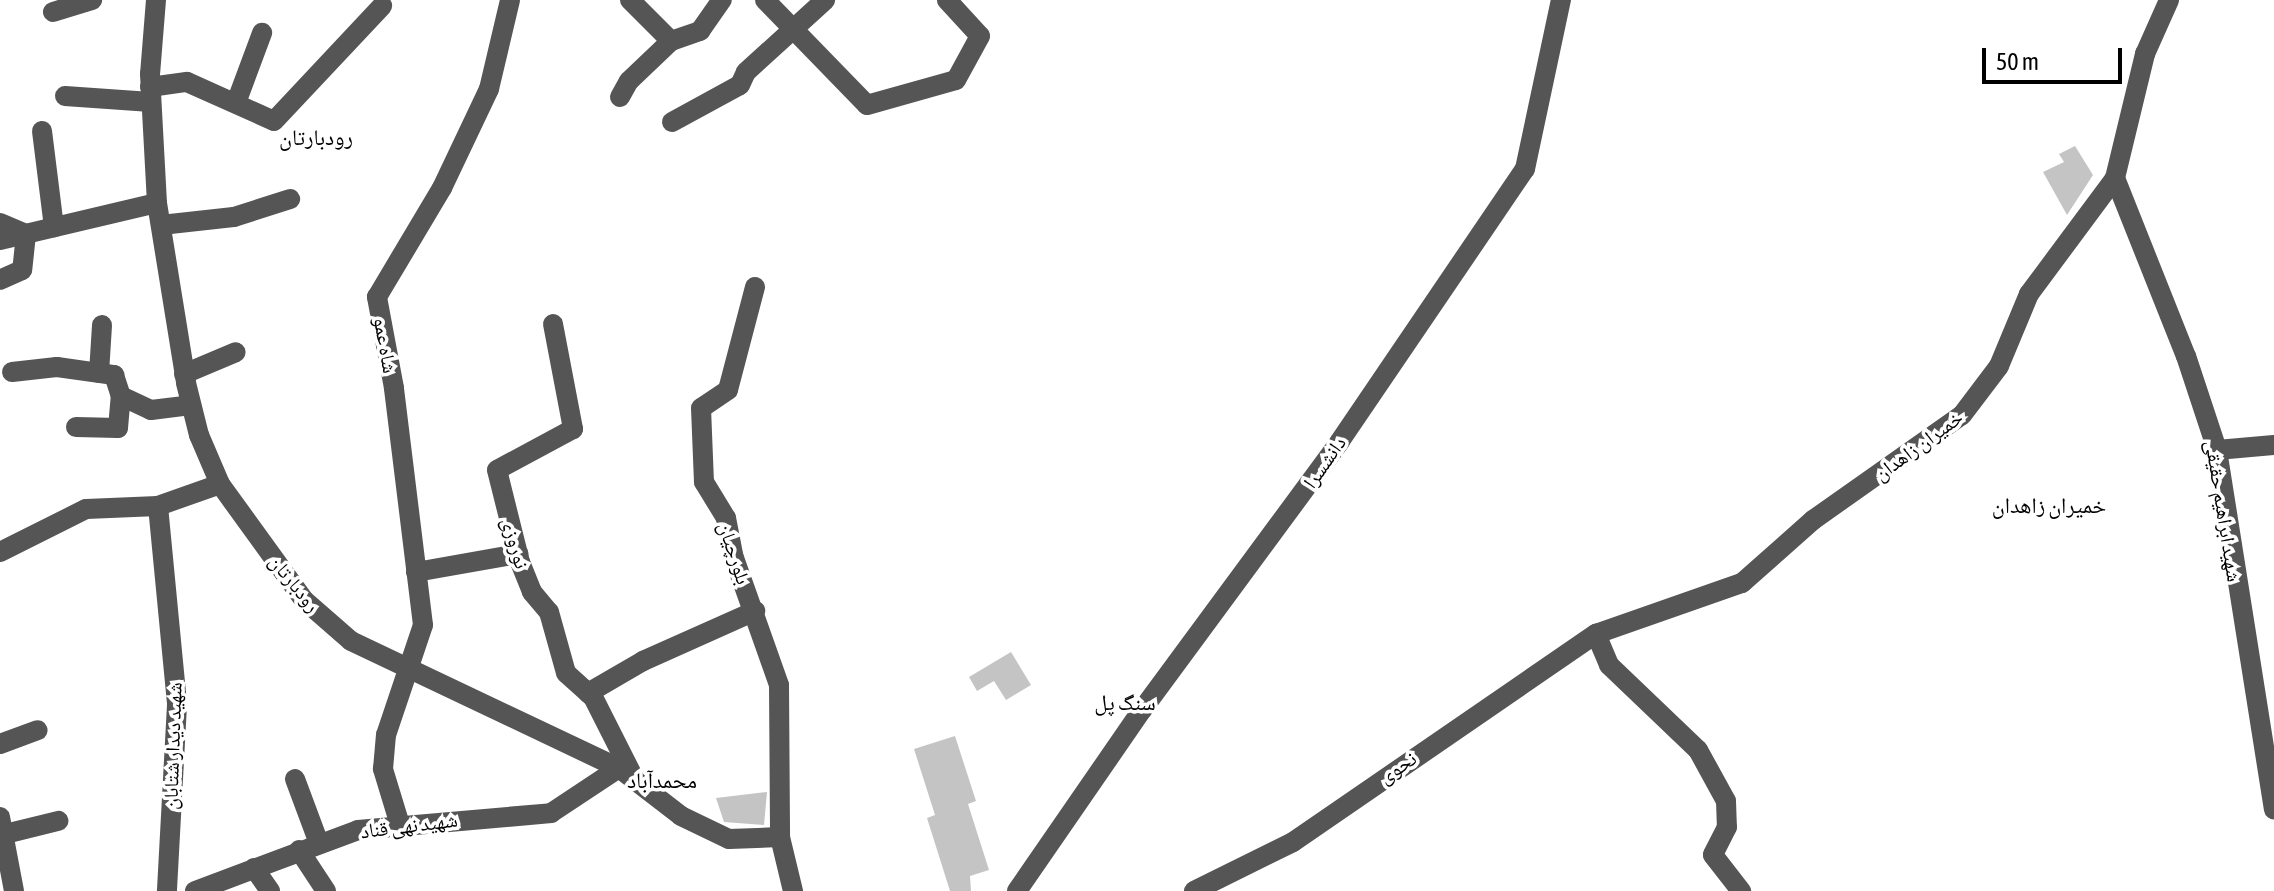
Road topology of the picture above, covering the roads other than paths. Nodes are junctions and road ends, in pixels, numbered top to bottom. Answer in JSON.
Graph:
{"nodes":[{"id":1,"x":92,"y":0,"type":"edge"},
{"id":2,"x":156,"y":0,"type":"edge"},
{"id":3,"x":510,"y":0,"type":"edge"},
{"id":4,"x":722,"y":0,"type":"edge"},
{"id":5,"x":765,"y":0,"type":"edge"},
{"id":6,"x":825,"y":0,"type":"edge"},
{"id":7,"x":947,"y":0,"type":"edge"},
{"id":8,"x":1561,"y":0,"type":"edge"},
{"id":9,"x":2169,"y":0,"type":"edge"},
{"id":10,"x":643,"y":4,"type":"edge"},
{"id":11,"x":382,"y":6,"type":"dead end"},
{"id":12,"x":53,"y":12,"type":"dead end"},
{"id":13,"x":796,"y":29,"type":"junction"},
{"id":14,"x":262,"y":33,"type":"dead end"},
{"id":15,"x":671,"y":41,"type":"junction"},
{"id":16,"x":151,"y":94,"type":"junction"},
{"id":17,"x":65,"y":96,"type":"dead end"},
{"id":18,"x":620,"y":97,"type":"dead end"},
{"id":19,"x":236,"y":103,"type":"junction"},
{"id":20,"x":672,"y":122,"type":"dead end"},
{"id":21,"x":42,"y":131,"type":"dead end"},
{"id":22,"x":2115,"y":178,"type":"junction"},
{"id":23,"x":290,"y":199,"type":"dead end"},
{"id":24,"x":157,"y":203,"type":"junction"},
{"id":25,"x":0,"y":223,"type":"edge"},
{"id":26,"x":161,"y":225,"type":"junction"},
{"id":27,"x":54,"y":227,"type":"junction"},
{"id":28,"x":26,"y":234,"type":"junction"},
{"id":29,"x":0,"y":240,"type":"edge"},
{"id":30,"x":0,"y":280,"type":"edge"},
{"id":31,"x":755,"y":287,"type":"dead end"},
{"id":32,"x":553,"y":324,"type":"dead end"},
{"id":33,"x":102,"y":325,"type":"dead end"},
{"id":34,"x":236,"y":352,"type":"dead end"},
{"id":35,"x":12,"y":372,"type":"dead end"},
{"id":36,"x":99,"y":373,"type":"junction"},
{"id":37,"x":184,"y":374,"type":"junction"},
{"id":38,"x":121,"y":396,"type":"junction"},
{"id":39,"x":191,"y":405,"type":"junction"},
{"id":40,"x":76,"y":427,"type":"dead end"},
{"id":41,"x":2274,"y":445,"type":"edge"},
{"id":42,"x":2217,"y":450,"type":"junction"},
{"id":43,"x":220,"y":484,"type":"junction"},
{"id":44,"x":158,"y":506,"type":"junction"},
{"id":45,"x":0,"y":552,"type":"edge"},
{"id":46,"x":518,"y":554,"type":"junction"},
{"id":47,"x":416,"y":572,"type":"junction"},
{"id":48,"x":755,"y":611,"type":"junction"},
{"id":49,"x":1596,"y":634,"type":"junction"},
{"id":50,"x":407,"y":669,"type":"junction"},
{"id":51,"x":588,"y":693,"type":"junction"},
{"id":52,"x":38,"y":730,"type":"dead end"},
{"id":53,"x":0,"y":744,"type":"edge"},
{"id":54,"x":627,"y":773,"type":"junction"},
{"id":55,"x":295,"y":779,"type":"dead end"},
{"id":56,"x":2274,"y":810,"type":"edge"},
{"id":57,"x":58,"y":821,"type":"dead end"},
{"id":58,"x":400,"y":825,"type":"junction"},
{"id":59,"x":3,"y":826,"type":"edge"},
{"id":60,"x":780,"y":837,"type":"junction"},
{"id":61,"x":309,"y":846,"type":"junction"},
{"id":62,"x":254,"y":868,"type":"junction"},
{"id":63,"x":14,"y":891,"type":"edge"},
{"id":64,"x":167,"y":891,"type":"edge"},
{"id":65,"x":195,"y":891,"type":"edge"},
{"id":66,"x":270,"y":891,"type":"edge"},
{"id":67,"x":326,"y":891,"type":"edge"},
{"id":68,"x":793,"y":891,"type":"edge"},
{"id":69,"x":1017,"y":891,"type":"edge"},
{"id":70,"x":1194,"y":891,"type":"edge"},
{"id":71,"x":1741,"y":891,"type":"edge"}],
"edges":[{"from":1,"to":12,"type":"street"},
{"from":2,"to":16,"type":"street","name":"رودبارتان"},
{"from":3,"to":47,"type":"street","name":"شاه عمو"},
{"from":4,"to":15,"type":"street"},
{"from":5,"to":13,"type":"street"},
{"from":6,"to":13,"type":"street"},
{"from":7,"to":13,"type":"street"},
{"from":8,"to":69,"type":"street","name":"دانشسرا"},
{"from":9,"to":22,"type":"street","name":"خمیران زاهدان"},
{"from":10,"to":15,"type":"street"},
{"from":11,"to":19,"type":"street"},
{"from":13,"to":20,"type":"street"},
{"from":14,"to":19,"type":"street"},
{"from":15,"to":18,"type":"street"},
{"from":16,"to":17,"type":"street"},
{"from":16,"to":19,"type":"street"},
{"from":16,"to":24,"type":"street","name":"رودبارتان"},
{"from":21,"to":27,"type":"street"},
{"from":22,"to":42,"type":"street","name":"شهید ابراهیم حقیقی"},
{"from":22,"to":49,"type":"street","name":"خمیران زاهدان"},
{"from":23,"to":26,"type":"street"},
{"from":24,"to":26,"type":"street","name":"رودبارتان"},
{"from":24,"to":27,"type":"street"},
{"from":25,"to":28,"type":"street"},
{"from":26,"to":37,"type":"street","name":"رودبارتان"},
{"from":27,"to":28,"type":"street"},
{"from":28,"to":29,"type":"street"},
{"from":28,"to":30,"type":"street"},
{"from":31,"to":48,"type":"street","name":"بلورچیان"},
{"from":32,"to":46,"type":"street","name":"نوروزی"},
{"from":33,"to":36,"type":"street"},
{"from":34,"to":37,"type":"street"},
{"from":35,"to":36,"type":"street"},
{"from":36,"to":38,"type":"street"},
{"from":37,"to":39,"type":"street","name":"رودبارتان"},
{"from":38,"to":39,"type":"street"},
{"from":38,"to":40,"type":"street"},
{"from":39,"to":43,"type":"street","name":"رودبارتان"},
{"from":41,"to":42,"type":"street"},
{"from":42,"to":56,"type":"street","name":"شهید ابراهیم حقیقی"},
{"from":43,"to":44,"type":"street"},
{"from":43,"to":50,"type":"street","name":"رودبارتان"},
{"from":44,"to":45,"type":"street"},
{"from":44,"to":64,"type":"street","name":"شهید دیدار شتابان"},
{"from":46,"to":47,"type":"street"},
{"from":46,"to":51,"type":"street","name":"نوروزی"},
{"from":47,"to":50,"type":"street","name":"شاه عمو"},
{"from":48,"to":51,"type":"street"},
{"from":48,"to":60,"type":"street","name":"بلورچیان"},
{"from":49,"to":70,"type":"street","name":"نحوی"},
{"from":49,"to":71,"type":"street"},
{"from":50,"to":54,"type":"street","name":"رودبارتان"},
{"from":50,"to":58,"type":"street","name":"شاه عمو"},
{"from":51,"to":54,"type":"street","name":"نوروزی"},
{"from":52,"to":53,"type":"street"},
{"from":54,"to":58,"type":"street","name":"شهید نهی قناد"},
{"from":54,"to":60,"type":"street","name":"رودبارتان"},
{"from":55,"to":61,"type":"street"},
{"from":57,"to":59,"type":"street"},
{"from":58,"to":61,"type":"street","name":"شهید نهی قناد"},
{"from":59,"to":63,"type":"street"},
{"from":60,"to":68,"type":"street"},
{"from":61,"to":62,"type":"street","name":"شهید نهی قناد"},
{"from":61,"to":67,"type":"street"},
{"from":62,"to":65,"type":"street","name":"شهید نهی قناد"},
{"from":62,"to":66,"type":"street"}]}
